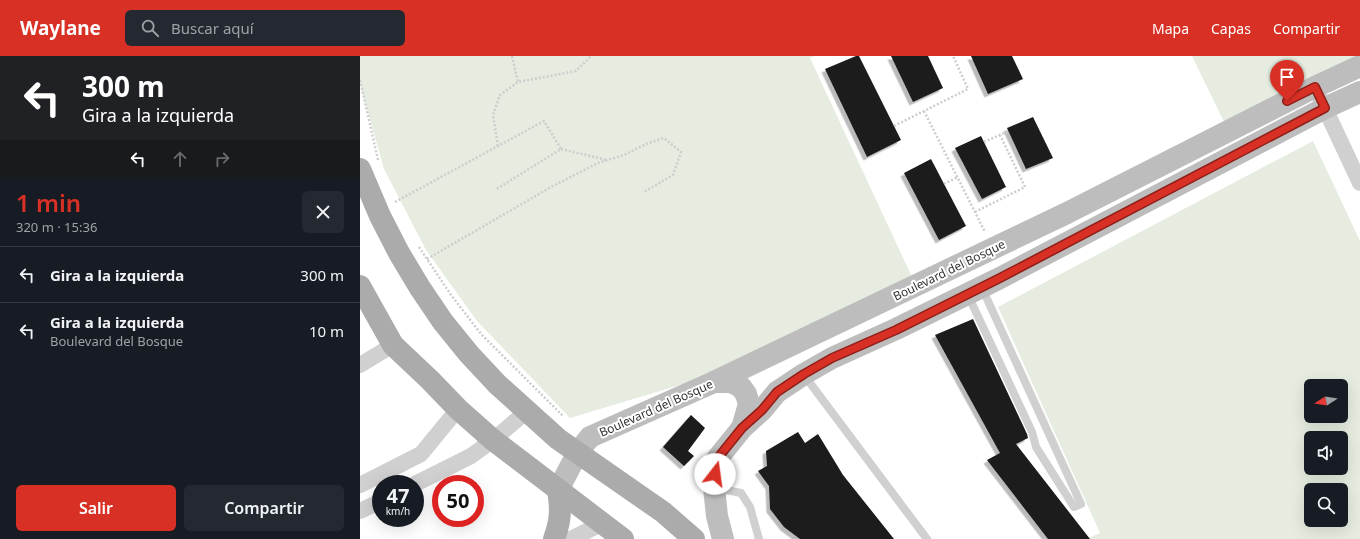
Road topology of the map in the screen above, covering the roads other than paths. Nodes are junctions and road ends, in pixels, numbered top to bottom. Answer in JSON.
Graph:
{"nodes":[{"id":1,"x":1360,"y":66,"type":"edge"},
{"id":2,"x":1315,"y":87,"type":"junction"},
{"id":3,"x":1360,"y":92,"type":"edge"},
{"id":4,"x":1325,"y":108,"type":"junction"},
{"id":5,"x":369,"y":167,"type":"edge"},
{"id":6,"x":1360,"y":183,"type":"edge"},
{"id":7,"x":360,"y":286,"type":"edge"},
{"id":8,"x":975,"y":291,"type":"junction"},
{"id":9,"x":360,"y":317,"type":"edge"},
{"id":10,"x":393,"y":345,"type":"junction"},
{"id":11,"x":1015,"y":360,"type":"junction"},
{"id":12,"x":360,"y":365,"type":"edge"},
{"id":13,"x":1002,"y":367,"type":"junction"},
{"id":14,"x":804,"y":374,"type":"junction"},
{"id":15,"x":714,"y":382,"type":"junction"},
{"id":16,"x":1035,"y":402,"type":"junction"},
{"id":17,"x":458,"y":409,"type":"junction"},
{"id":18,"x":1022,"y":409,"type":"junction"},
{"id":19,"x":526,"y":412,"type":"junction"},
{"id":20,"x":742,"y":428,"type":"junction"},
{"id":21,"x":493,"y":440,"type":"junction"},
{"id":22,"x":578,"y":452,"type":"junction"},
{"id":23,"x":421,"y":454,"type":"junction"},
{"id":24,"x":434,"y":475,"type":"joint"},
{"id":25,"x":360,"y":485,"type":"edge"},
{"id":26,"x":714,"y":488,"type":"junction"},
{"id":27,"x":558,"y":490,"type":"junction"},
{"id":28,"x":372,"y":505,"type":"edge"},
{"id":29,"x":360,"y":511,"type":"edge"},
{"id":30,"x":603,"y":523,"type":"junction"},
{"id":31,"x":554,"y":539,"type":"edge"},
{"id":32,"x":571,"y":539,"type":"edge"},
{"id":33,"x":623,"y":539,"type":"edge"},
{"id":34,"x":694,"y":539,"type":"edge"},
{"id":35,"x":723,"y":539,"type":"edge"},
{"id":36,"x":759,"y":539,"type":"edge"},
{"id":37,"x":927,"y":539,"type":"edge"}],
"edges":[{"from":1,"to":2,"type":"main road","name":"Boulevard del Bosque"},
{"from":2,"to":4,"type":"street"},
{"from":2,"to":15,"type":"main road","name":"Boulevard del Bosque"},
{"from":3,"to":4,"type":"main road"},
{"from":4,"to":6,"type":"street"},
{"from":4,"to":8,"type":"main road"},
{"from":5,"to":19,"type":"main road"},
{"from":7,"to":10,"type":"main road"},
{"from":8,"to":11,"type":"lane"},
{"from":8,"to":13,"type":"lane"},
{"from":8,"to":14,"type":"main road"},
{"from":9,"to":10,"type":"main road"},
{"from":10,"to":12,"type":"street"},
{"from":10,"to":17,"type":"main road"},
{"from":11,"to":13,"type":"lane"},
{"from":11,"to":16,"type":"lane"},
{"from":13,"to":18,"type":"lane"},
{"from":14,"to":20,"type":"main road"},
{"from":14,"to":37,"type":"lane"},
{"from":15,"to":20,"type":"main road"},
{"from":15,"to":22,"type":"main road","name":"Boulevard del Bosque"},
{"from":16,"to":18,"type":"lane"},
{"from":16,"to":18,"type":"lane"},
{"from":17,"to":21,"type":"main road"},
{"from":17,"to":23,"type":"street"},
{"from":19,"to":21,"type":"street"},
{"from":19,"to":22,"type":"main road"},
{"from":20,"to":26,"type":"main road"},
{"from":21,"to":24,"type":"street"},
{"from":21,"to":27,"type":"main road"},
{"from":22,"to":27,"type":"main road","name":"Boulevard del Bosque"},
{"from":22,"to":34,"type":"main road"},
{"from":23,"to":24,"type":"street"},
{"from":23,"to":25,"type":"street"},
{"from":26,"to":35,"type":"main road"},
{"from":26,"to":36,"type":"lane"},
{"from":27,"to":30,"type":"main road"},
{"from":27,"to":31,"type":"main road"},
{"from":28,"to":29,"type":"street"},
{"from":30,"to":32,"type":"street"},
{"from":30,"to":33,"type":"main road"}]}
